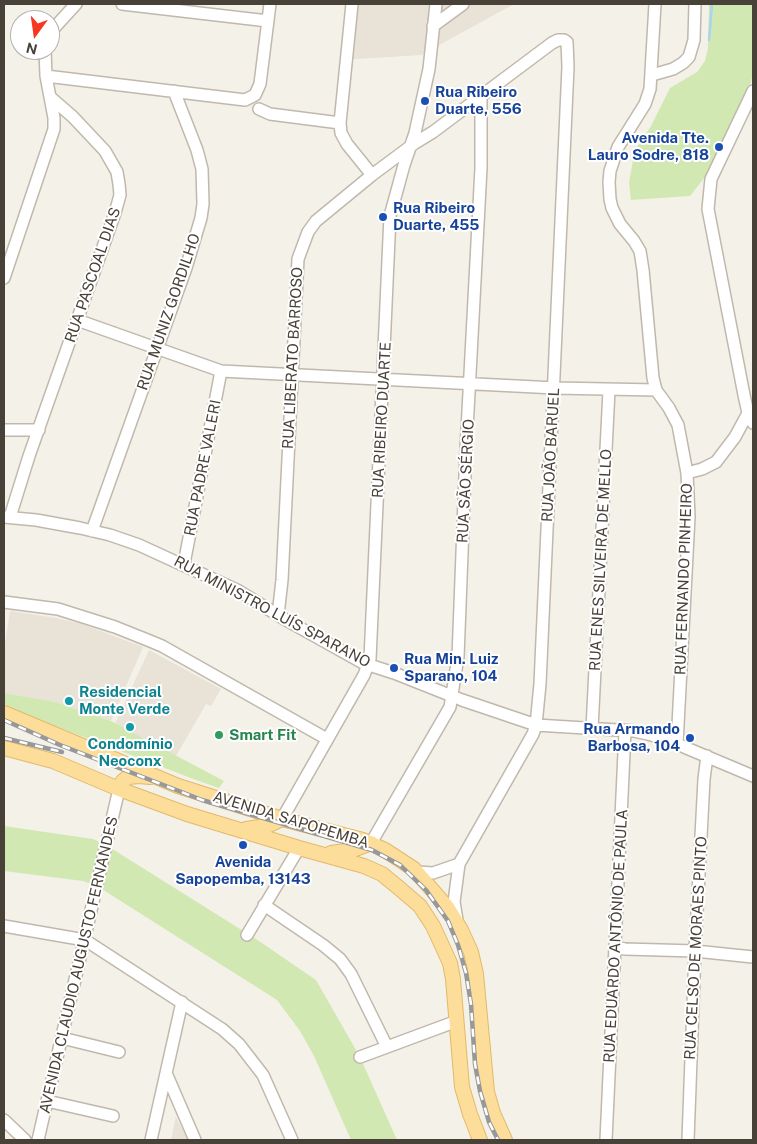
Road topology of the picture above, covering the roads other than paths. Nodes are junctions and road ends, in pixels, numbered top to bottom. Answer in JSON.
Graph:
{"nodes":[{"id":1,"x":76,"y":4,"type":"edge"},
{"id":2,"x":122,"y":4,"type":"edge"},
{"id":3,"x":270,"y":4,"type":"edge"},
{"id":4,"x":352,"y":4,"type":"edge"},
{"id":5,"x":436,"y":4,"type":"edge"},
{"id":6,"x":463,"y":4,"type":"edge"},
{"id":7,"x":655,"y":4,"type":"edge"},
{"id":8,"x":694,"y":4,"type":"edge"},
{"id":9,"x":268,"y":21,"type":"junction"},
{"id":10,"x":60,"y":22,"type":"edge"},
{"id":11,"x":433,"y":26,"type":"junction"},
{"id":12,"x":552,"y":43,"type":"joint"},
{"id":13,"x":45,"y":60,"type":"edge"},
{"id":14,"x":652,"y":75,"type":"junction"},
{"id":15,"x":46,"y":76,"type":"junction"},
{"id":16,"x":174,"y":91,"type":"junction"},
{"id":17,"x":753,"y":91,"type":"edge"},
{"id":18,"x":481,"y":96,"type":"junction"},
{"id":19,"x":50,"y":97,"type":"junction"},
{"id":20,"x":260,"y":109,"type":"dead end"},
{"id":21,"x":753,"y":114,"type":"edge"},
{"id":22,"x":741,"y":116,"type":"junction"},
{"id":23,"x":340,"y":123,"type":"junction"},
{"id":24,"x":410,"y":147,"type":"junction"},
{"id":25,"x":372,"y":175,"type":"junction"},
{"id":26,"x":4,"y":278,"type":"edge"},
{"id":27,"x":77,"y":320,"type":"junction"},
{"id":28,"x":156,"y":349,"type":"junction"},
{"id":29,"x":221,"y":371,"type":"junction"},
{"id":30,"x":292,"y":375,"type":"junction"},
{"id":31,"x":384,"y":379,"type":"junction"},
{"id":32,"x":470,"y":384,"type":"junction"},
{"id":33,"x":554,"y":388,"type":"junction"},
{"id":34,"x":608,"y":390,"type":"junction"},
{"id":35,"x":656,"y":390,"type":"junction"},
{"id":36,"x":751,"y":418,"type":"edge"},
{"id":37,"x":4,"y":430,"type":"edge"},
{"id":38,"x":39,"y":430,"type":"junction"},
{"id":39,"x":688,"y":474,"type":"junction"},
{"id":40,"x":7,"y":517,"type":"edge"},
{"id":41,"x":92,"y":531,"type":"junction"},
{"id":42,"x":184,"y":564,"type":"junction"},
{"id":43,"x":4,"y":602,"type":"edge"},
{"id":44,"x":278,"y":615,"type":"junction"},
{"id":45,"x":368,"y":664,"type":"junction"},
{"id":46,"x":452,"y":696,"type":"junction"},
{"id":47,"x":4,"y":713,"type":"edge"},
{"id":48,"x":536,"y":725,"type":"junction"},
{"id":49,"x":592,"y":729,"type":"junction"},
{"id":50,"x":626,"y":731,"type":"junction"},
{"id":51,"x":327,"y":739,"type":"junction"},
{"id":52,"x":677,"y":744,"type":"junction"},
{"id":53,"x":4,"y":748,"type":"edge"},
{"id":54,"x":706,"y":756,"type":"junction"},
{"id":55,"x":753,"y":776,"type":"edge"},
{"id":56,"x":172,"y":783,"type":"junction"},
{"id":57,"x":119,"y":789,"type":"junction"},
{"id":58,"x":282,"y":819,"type":"junction"},
{"id":59,"x":218,"y":823,"type":"junction"},
{"id":60,"x":371,"y":843,"type":"junction"},
{"id":61,"x":299,"y":848,"type":"junction"},
{"id":62,"x":318,"y":853,"type":"junction"},
{"id":63,"x":459,"y":864,"type":"junction"},
{"id":64,"x":370,"y":868,"type":"junction"},
{"id":65,"x":417,"y":872,"type":"junction"},
{"id":66,"x":264,"y":905,"type":"junction"},
{"id":67,"x":457,"y":924,"type":"junction"},
{"id":68,"x":4,"y":926,"type":"edge"},
{"id":69,"x":247,"y":935,"type":"dead end"},
{"id":70,"x":84,"y":940,"type":"junction"},
{"id":71,"x":615,"y":947,"type":"junction"},
{"id":72,"x":695,"y":951,"type":"junction"},
{"id":73,"x":753,"y":957,"type":"edge"},
{"id":74,"x":182,"y":1002,"type":"junction"},
{"id":75,"x":457,"y":1021,"type":"junction"},
{"id":76,"x":62,"y":1038,"type":"junction"},
{"id":77,"x":386,"y":1047,"type":"junction"},
{"id":78,"x":119,"y":1052,"type":"dead end"},
{"id":79,"x":360,"y":1057,"type":"dead end"},
{"id":80,"x":166,"y":1073,"type":"junction"},
{"id":81,"x":47,"y":1101,"type":"junction"},
{"id":82,"x":113,"y":1116,"type":"dead end"},
{"id":83,"x":4,"y":1120,"type":"edge"},
{"id":84,"x":25,"y":1140,"type":"edge"},
{"id":85,"x":38,"y":1140,"type":"edge"},
{"id":86,"x":151,"y":1140,"type":"edge"},
{"id":87,"x":195,"y":1140,"type":"edge"},
{"id":88,"x":292,"y":1140,"type":"edge"},
{"id":89,"x":480,"y":1140,"type":"edge"},
{"id":90,"x":505,"y":1140,"type":"edge"},
{"id":91,"x":606,"y":1140,"type":"edge"},
{"id":92,"x":688,"y":1140,"type":"edge"}],
"edges":[{"from":1,"to":10,"type":"street"},
{"from":2,"to":9,"type":"street"},
{"from":3,"to":9,"type":"street"},
{"from":4,"to":23,"type":"street"},
{"from":5,"to":11,"type":"street","name":"RUA RIBEIRO DUARTE"},
{"from":6,"to":11,"type":"street"},
{"from":7,"to":14,"type":"street"},
{"from":8,"to":14,"type":"street"},
{"from":9,"to":16,"type":"street"},
{"from":11,"to":24,"type":"street","name":"RUA RIBEIRO DUARTE"},
{"from":12,"to":18,"type":"street","name":"RUA LIBERATO BARROSO"},
{"from":12,"to":33,"type":"street","name":"RUA JOÃO BARUEL"},
{"from":13,"to":15,"type":"street"},
{"from":14,"to":35,"type":"street"},
{"from":15,"to":16,"type":"street"},
{"from":15,"to":19,"type":"street"},
{"from":16,"to":28,"type":"street","name":"RUA MUNIZ GORDILHO"},
{"from":17,"to":22,"type":"street"},
{"from":18,"to":24,"type":"street","name":"RUA LIBERATO BARROSO"},
{"from":18,"to":32,"type":"street","name":"RUA SÃO SÉRGIO"},
{"from":19,"to":26,"type":"street"},
{"from":19,"to":27,"type":"street","name":"RUA PASCOAL DIAS"},
{"from":20,"to":23,"type":"street"},
{"from":21,"to":22,"type":"street"},
{"from":22,"to":36,"type":"street"},
{"from":23,"to":25,"type":"street"},
{"from":24,"to":25,"type":"street","name":"RUA LIBERATO BARROSO"},
{"from":24,"to":31,"type":"street","name":"RUA RIBEIRO DUARTE"},
{"from":25,"to":30,"type":"street","name":"RUA LIBERATO BARROSO"},
{"from":27,"to":28,"type":"street"},
{"from":27,"to":38,"type":"street","name":"RUA PASCOAL DIAS"},
{"from":28,"to":29,"type":"street"},
{"from":28,"to":41,"type":"street","name":"RUA MUNIZ GORDILHO"},
{"from":29,"to":30,"type":"street"},
{"from":29,"to":42,"type":"street","name":"RUA PADRE VALERI"},
{"from":30,"to":31,"type":"street"},
{"from":30,"to":44,"type":"street","name":"RUA LIBERATO BARROSO"},
{"from":31,"to":32,"type":"street"},
{"from":31,"to":45,"type":"street","name":"RUA RIBEIRO DUARTE"},
{"from":32,"to":33,"type":"street"},
{"from":32,"to":46,"type":"street","name":"RUA SÃO SÉRGIO"},
{"from":33,"to":34,"type":"street"},
{"from":33,"to":48,"type":"street","name":"RUA JOÃO BARUEL"},
{"from":34,"to":35,"type":"street"},
{"from":34,"to":49,"type":"street","name":"RUA ENES SILVEIRA DE MELLO"},
{"from":35,"to":39,"type":"street"},
{"from":36,"to":39,"type":"street","name":"RUA FERNANDO PINHEIRO"},
{"from":37,"to":38,"type":"street"},
{"from":38,"to":40,"type":"street","name":"RUA PASCOAL DIAS"},
{"from":39,"to":52,"type":"street","name":"RUA FERNANDO PINHEIRO"},
{"from":40,"to":41,"type":"street","name":"RUA MINISTRO LUÍS SPARANO"},
{"from":41,"to":42,"type":"street","name":"RUA MINISTRO LUÍS SPARANO"},
{"from":42,"to":44,"type":"street","name":"RUA MINISTRO LUÍS SPARANO"},
{"from":43,"to":51,"type":"street"},
{"from":44,"to":45,"type":"street","name":"RUA MINISTRO LUÍS SPARANO"},
{"from":45,"to":46,"type":"street","name":"RUA MINISTRO LUÍS SPARANO"},
{"from":45,"to":51,"type":"street","name":"RUA RIBEIRO DUARTE"},
{"from":46,"to":48,"type":"street","name":"RUA MINISTRO LUÍS SPARANO"},
{"from":46,"to":60,"type":"street","name":"RUA SÃO SÉRGIO"},
{"from":47,"to":56,"type":"main road","name":"AVENIDA SAPOPEMBA"},
{"from":48,"to":49,"type":"street","name":"RUA MINISTRO LUÍS SPARANO"},
{"from":48,"to":63,"type":"street","name":"RUA JOÃO BARUEL"},
{"from":49,"to":50,"type":"street","name":"RUA MINISTRO LUÍS SPARANO"},
{"from":50,"to":52,"type":"street","name":"RUA MINISTRO LUÍS SPARANO"},
{"from":50,"to":71,"type":"street","name":"RUA EDUARDO ANTÔNIO DE PAULA"},
{"from":51,"to":58,"type":"street","name":"RUA RIBEIRO DUARTE"},
{"from":52,"to":54,"type":"street","name":"RUA MINISTRO LUÍS SPARANO"},
{"from":53,"to":57,"type":"main road","name":"AVENIDA SAPOPEMBA"},
{"from":54,"to":55,"type":"street","name":"RUA MINISTRO LUÍS SPARANO"},
{"from":54,"to":72,"type":"street","name":"RUA CELSO DE MORAES PINTO"},
{"from":56,"to":57,"type":"main road"},
{"from":56,"to":58,"type":"main road","name":"AVENIDA SAPOPEMBA"},
{"from":57,"to":59,"type":"main road","name":"AVENIDA SAPOPEMBA"},
{"from":57,"to":70,"type":"street","name":"AVENIDA CLAUDIO AUGUSTO FERNANDES"},
{"from":58,"to":59,"type":"main road"},
{"from":58,"to":60,"type":"main road","name":"AVENIDA SAPOPEMBA"},
{"from":59,"to":61,"type":"main road","name":"AVENIDA SAPOPEMBA"},
{"from":60,"to":62,"type":"main road"},
{"from":60,"to":64,"type":"main road"},
{"from":60,"to":65,"type":"main road","name":"AVENIDA SAPOPEMBA"},
{"from":61,"to":62,"type":"main road","name":"AVENIDA SAPOPEMBA"},
{"from":61,"to":66,"type":"street"},
{"from":62,"to":64,"type":"main road","name":"AVENIDA SAPOPEMBA"},
{"from":63,"to":65,"type":"street"},
{"from":63,"to":67,"type":"street","name":"RUA JOÃO BARUEL"},
{"from":64,"to":75,"type":"main road","name":"AVENIDA SAPOPEMBA"},
{"from":65,"to":67,"type":"main road","name":"AVENIDA SAPOPEMBA"},
{"from":66,"to":69,"type":"street"},
{"from":66,"to":77,"type":"street"},
{"from":67,"to":90,"type":"main road","name":"AVENIDA SAPOPEMBA"},
{"from":68,"to":70,"type":"street"},
{"from":70,"to":74,"type":"street"},
{"from":70,"to":76,"type":"street","name":"AVENIDA CLAUDIO AUGUSTO FERNANDES"},
{"from":71,"to":72,"type":"street"},
{"from":71,"to":91,"type":"street","name":"RUA EDUARDO ANTÔNIO DE PAULA"},
{"from":72,"to":73,"type":"street"},
{"from":72,"to":92,"type":"street","name":"RUA CELSO DE MORAES PINTO"},
{"from":74,"to":80,"type":"street"},
{"from":74,"to":88,"type":"street"},
{"from":75,"to":77,"type":"street"},
{"from":75,"to":89,"type":"main road","name":"AVENIDA SAPOPEMBA"},
{"from":76,"to":78,"type":"street"},
{"from":76,"to":81,"type":"street","name":"AVENIDA CLAUDIO AUGUSTO FERNANDES"},
{"from":77,"to":79,"type":"street"},
{"from":80,"to":86,"type":"street"},
{"from":80,"to":87,"type":"street"},
{"from":81,"to":82,"type":"street"},
{"from":81,"to":85,"type":"street","name":"AVENIDA CLAUDIO AUGUSTO FERNANDES"},
{"from":83,"to":84,"type":"street"}]}
